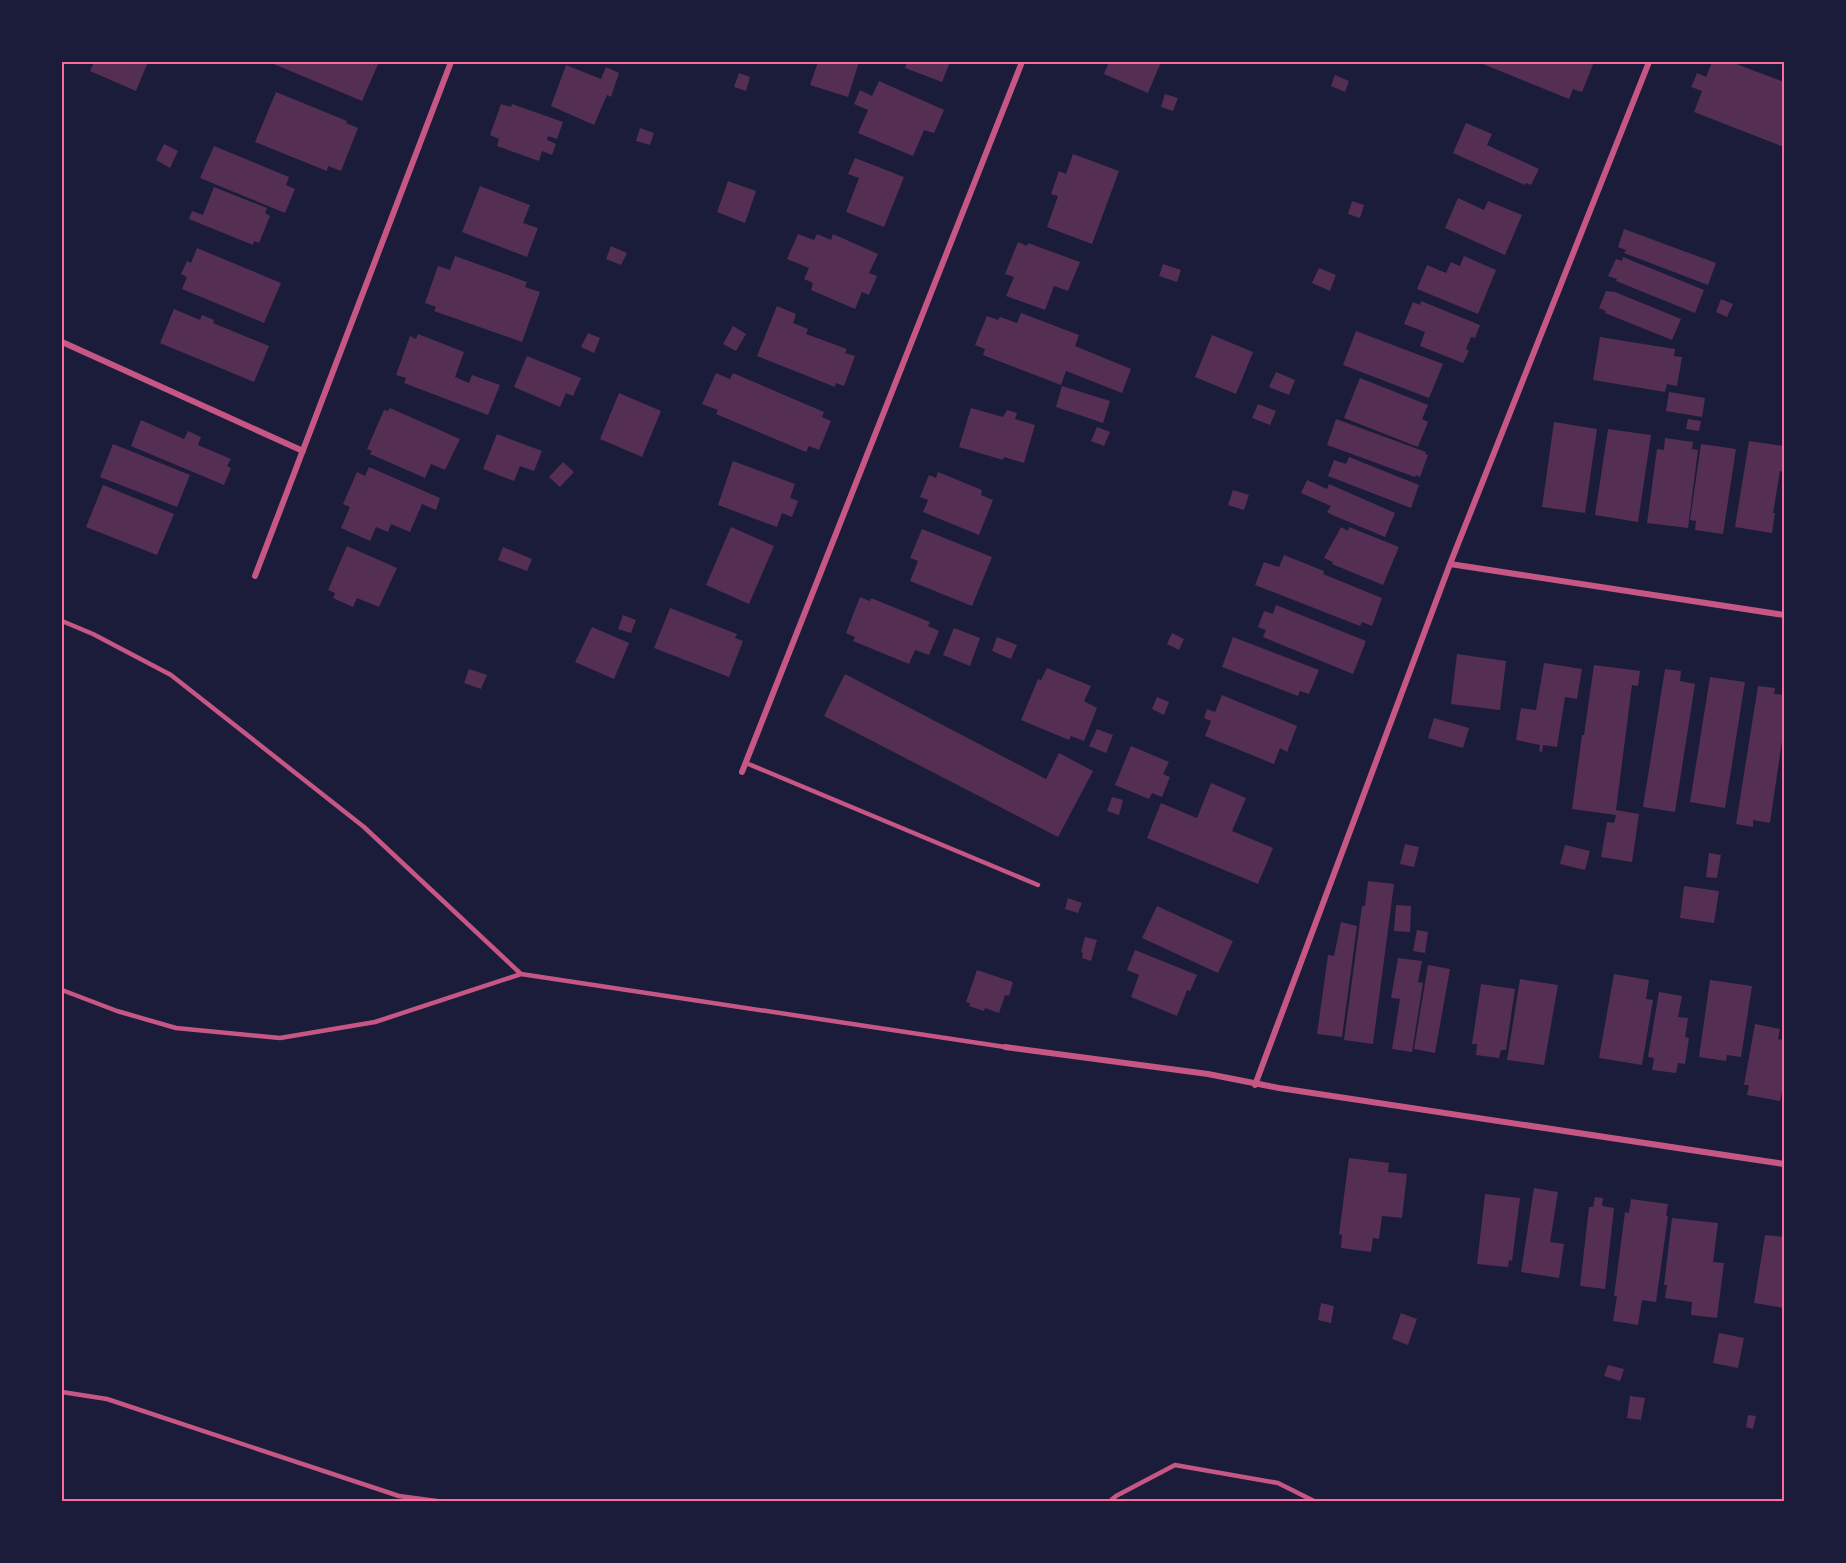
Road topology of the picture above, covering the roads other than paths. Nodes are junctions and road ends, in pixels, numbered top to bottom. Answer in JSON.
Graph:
{"nodes":[{"id":1,"x":451,"y":62,"type":"edge"},
{"id":2,"x":1022,"y":62,"type":"edge"},
{"id":3,"x":1649,"y":62,"type":"edge"},
{"id":4,"x":62,"y":342,"type":"edge"},
{"id":5,"x":303,"y":451,"type":"junction"},
{"id":6,"x":1450,"y":564,"type":"junction"},
{"id":7,"x":255,"y":576,"type":"dead end"},
{"id":8,"x":1785,"y":615,"type":"edge"},
{"id":9,"x":62,"y":621,"type":"edge"},
{"id":10,"x":746,"y":762,"type":"junction"},
{"id":11,"x":742,"y":772,"type":"dead end"},
{"id":12,"x":1038,"y":885,"type":"dead end"},
{"id":13,"x":521,"y":974,"type":"junction"},
{"id":14,"x":62,"y":990,"type":"edge"},
{"id":15,"x":1005,"y":1047,"type":"joint"},
{"id":16,"x":1255,"y":1085,"type":"junction"},
{"id":17,"x":1785,"y":1164,"type":"edge"},
{"id":18,"x":62,"y":1392,"type":"edge"},
{"id":19,"x":444,"y":1502,"type":"edge"},
{"id":20,"x":1109,"y":1502,"type":"edge"},
{"id":21,"x":1316,"y":1502,"type":"edge"}],
"edges":[{"from":1,"to":5,"type":"street"},
{"from":2,"to":10,"type":"street"},
{"from":3,"to":6,"type":"street"},
{"from":4,"to":5,"type":"street"},
{"from":5,"to":7,"type":"street"},
{"from":6,"to":8,"type":"street"},
{"from":6,"to":16,"type":"street"},
{"from":9,"to":13,"type":"lane"},
{"from":10,"to":11,"type":"street"},
{"from":10,"to":12,"type":"lane"},
{"from":13,"to":14,"type":"lane"},
{"from":13,"to":15,"type":"lane"},
{"from":15,"to":16,"type":"street"},
{"from":16,"to":17,"type":"street"},
{"from":18,"to":19,"type":"lane"},
{"from":20,"to":21,"type":"lane"}]}
